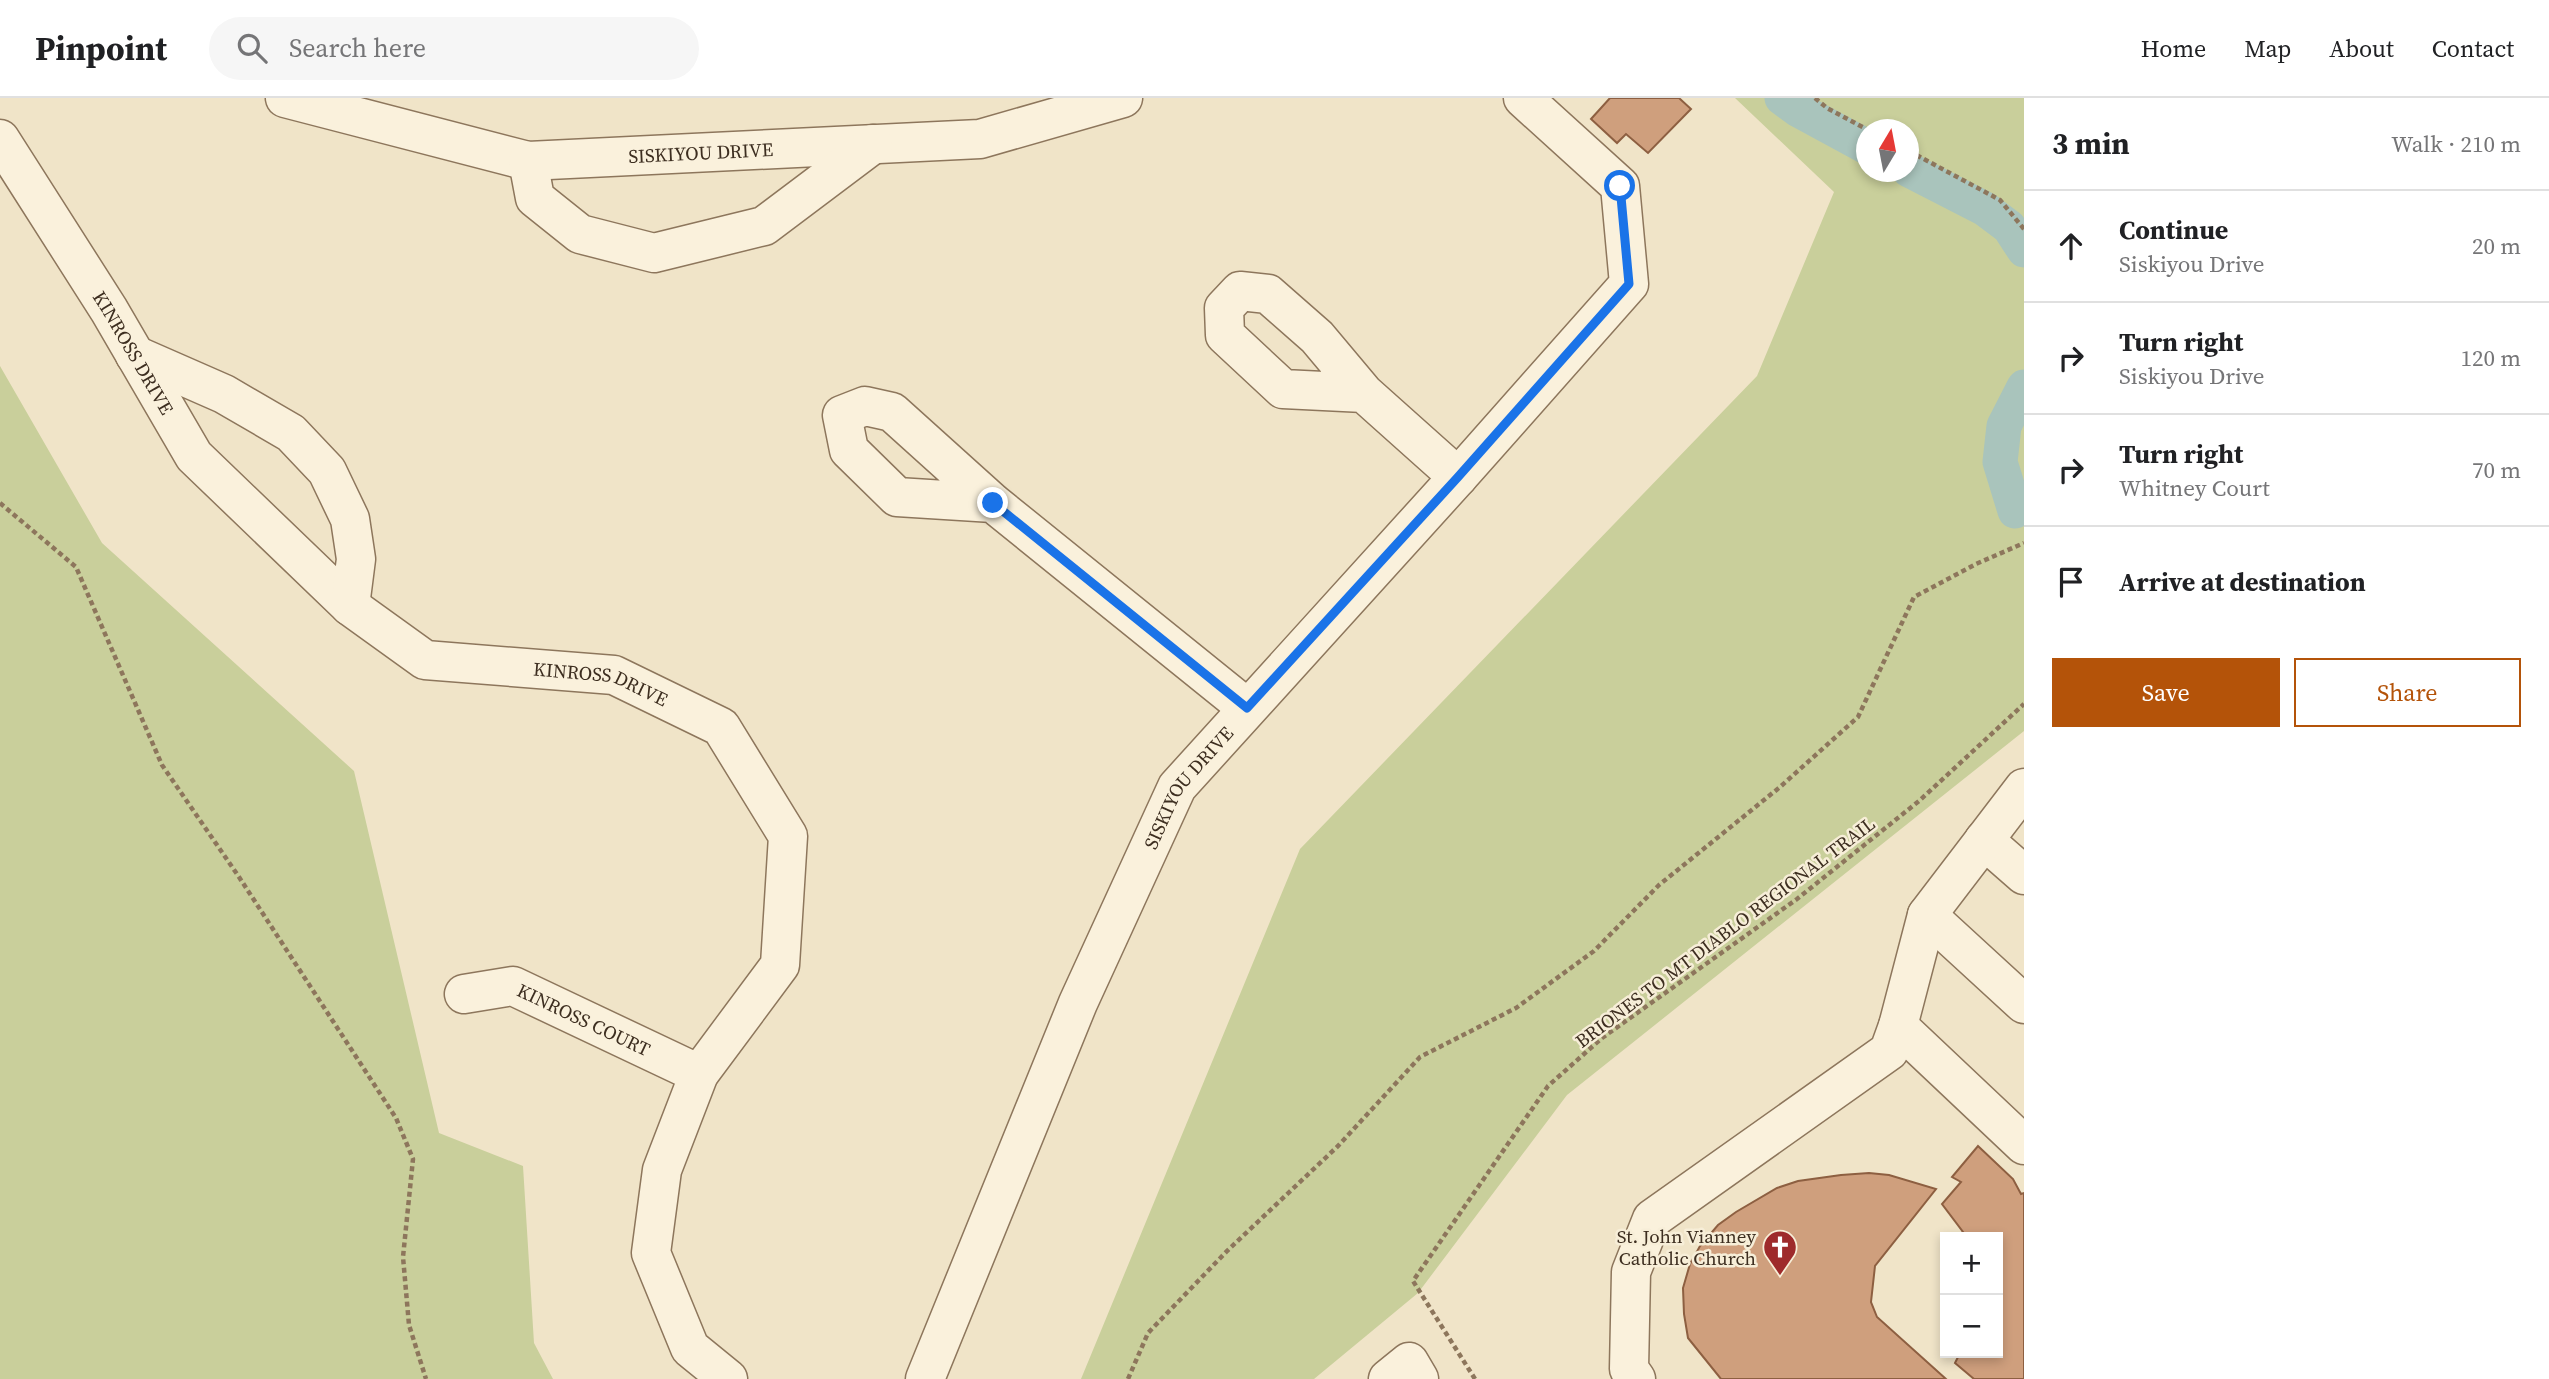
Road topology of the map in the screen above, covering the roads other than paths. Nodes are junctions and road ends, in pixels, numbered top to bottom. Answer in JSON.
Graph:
{"nodes":[{"id":1,"x":285,"y":98,"type":"edge"},
{"id":2,"x":1123,"y":98,"type":"edge"},
{"id":3,"x":1523,"y":98,"type":"edge"},
{"id":4,"x":0,"y":139,"type":"edge"},
{"id":5,"x":873,"y":144,"type":"junction"},
{"id":6,"x":528,"y":160,"type":"junction"},
{"id":7,"x":135,"y":355,"type":"junction"},
{"id":8,"x":1364,"y":393,"type":"dead end"},
{"id":9,"x":1458,"y":477,"type":"junction"},
{"id":10,"x":993,"y":503,"type":"dead end"},
{"id":11,"x":350,"y":606,"type":"junction"},
{"id":12,"x":1247,"y":708,"type":"junction"},
{"id":13,"x":2024,"y":788,"type":"edge"},
{"id":14,"x":1984,"y":840,"type":"junction"},
{"id":15,"x":2024,"y":875,"type":"edge"},
{"id":16,"x":1927,"y":915,"type":"junction"},
{"id":17,"x":464,"y":994,"type":"dead end"},
{"id":18,"x":2024,"y":1004,"type":"edge"},
{"id":19,"x":1898,"y":1026,"type":"junction"},
{"id":20,"x":699,"y":1074,"type":"junction"},
{"id":21,"x":2024,"y":1145,"type":"edge"},
{"id":22,"x":728,"y":1379,"type":"edge"},
{"id":23,"x":925,"y":1379,"type":"edge"},
{"id":24,"x":1388,"y":1379,"type":"edge"},
{"id":25,"x":1419,"y":1379,"type":"edge"},
{"id":26,"x":1636,"y":1379,"type":"edge"}],
"edges":[{"from":1,"to":6,"type":"street","name":"SISKIYOU DRIVE"},
{"from":2,"to":5,"type":"street","name":"SISKIYOU DRIVE"},
{"from":3,"to":9,"type":"street","name":"SISKIYOU DRIVE"},
{"from":4,"to":7,"type":"street","name":"KINROSS DRIVE"},
{"from":5,"to":6,"type":"street","name":"SISKIYOU DRIVE"},
{"from":5,"to":6,"type":"street"},
{"from":7,"to":11,"type":"street","name":"KINROSS DRIVE"},
{"from":7,"to":11,"type":"street"},
{"from":8,"to":9,"type":"street"},
{"from":9,"to":12,"type":"street","name":"SISKIYOU DRIVE"},
{"from":10,"to":12,"type":"street"},
{"from":11,"to":20,"type":"street","name":"KINROSS DRIVE"},
{"from":12,"to":23,"type":"street","name":"SISKIYOU DRIVE"},
{"from":13,"to":14,"type":"street"},
{"from":14,"to":15,"type":"street"},
{"from":14,"to":16,"type":"street"},
{"from":16,"to":18,"type":"street"},
{"from":16,"to":19,"type":"street"},
{"from":17,"to":20,"type":"street","name":"KINROSS COURT"},
{"from":19,"to":21,"type":"street"},
{"from":19,"to":26,"type":"street"},
{"from":20,"to":22,"type":"street","name":"KINROSS DRIVE"},
{"from":24,"to":25,"type":"street"}]}
